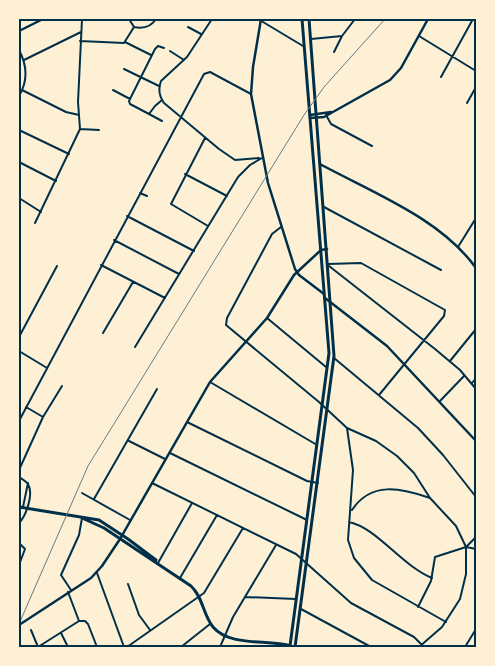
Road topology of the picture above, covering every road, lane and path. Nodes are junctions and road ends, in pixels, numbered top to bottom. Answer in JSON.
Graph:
{"nodes":[{"id":1,"x":43,"y":19,"type":"edge"},
{"id":2,"x":82,"y":19,"type":"edge"},
{"id":3,"x":129,"y":19,"type":"edge"},
{"id":4,"x":156,"y":19,"type":"edge"},
{"id":5,"x":212,"y":19,"type":"edge"},
{"id":6,"x":260,"y":19,"type":"edge"},
{"id":7,"x":302,"y":19,"type":"edge"},
{"id":8,"x":309,"y":19,"type":"edge"},
{"id":9,"x":355,"y":19,"type":"edge"},
{"id":10,"x":428,"y":19,"type":"edge"},
{"id":11,"x":473,"y":19,"type":"edge"},
{"id":12,"x":134,"y":27,"type":"junction"},
{"id":13,"x":188,"y":27,"type":"dead end"},
{"id":14,"x":19,"y":31,"type":"edge"},
{"id":15,"x":81,"y":32,"type":"junction"},
{"id":16,"x":202,"y":34,"type":"junction"},
{"id":17,"x":342,"y":36,"type":"junction"},
{"id":18,"x":419,"y":36,"type":"junction"},
{"id":19,"x":310,"y":39,"type":"junction"},
{"id":20,"x":80,"y":41,"type":"junction"},
{"id":21,"x":125,"y":42,"type":"junction"},
{"id":22,"x":305,"y":47,"type":"junction"},
{"id":23,"x":164,"y":48,"type":"dead end"},
{"id":24,"x":19,"y":50,"type":"edge"},
{"id":25,"x":170,"y":51,"type":"dead end"},
{"id":26,"x":334,"y":52,"type":"dead end"},
{"id":27,"x":151,"y":55,"type":"junction"},
{"id":28,"x":452,"y":56,"type":"junction"},
{"id":29,"x":24,"y":60,"type":"junction"},
{"id":30,"x":184,"y":60,"type":"junction"},
{"id":31,"x":124,"y":68,"type":"dead end"},
{"id":32,"x":476,"y":71,"type":"edge"},
{"id":33,"x":141,"y":77,"type":"junction"},
{"id":34,"x":441,"y":77,"type":"dead end"},
{"id":35,"x":159,"y":86,"type":"junction"},
{"id":36,"x":476,"y":86,"type":"edge"},
{"id":37,"x":22,"y":90,"type":"junction"},
{"id":38,"x":113,"y":90,"type":"dead end"},
{"id":39,"x":251,"y":94,"type":"junction"},
{"id":40,"x":19,"y":96,"type":"edge"},
{"id":41,"x":130,"y":98,"type":"junction"},
{"id":42,"x":162,"y":100,"type":"junction"},
{"id":43,"x":467,"y":104,"type":"dead end"},
{"id":44,"x":150,"y":114,"type":"junction"},
{"id":45,"x":326,"y":114,"type":"junction"},
{"id":46,"x":79,"y":115,"type":"junction"},
{"id":47,"x":180,"y":116,"type":"junction"},
{"id":48,"x":310,"y":116,"type":"junction"},
{"id":49,"x":317,"y":116,"type":"junction"},
{"id":50,"x":162,"y":121,"type":"dead end"},
{"id":51,"x":80,"y":129,"type":"junction"},
{"id":52,"x":19,"y":130,"type":"edge"},
{"id":53,"x":99,"y":130,"type":"dead end"},
{"id":54,"x":206,"y":138,"type":"junction"},
{"id":55,"x":372,"y":146,"type":"dead end"},
{"id":56,"x":69,"y":154,"type":"junction"},
{"id":57,"x":262,"y":158,"type":"junction"},
{"id":58,"x":19,"y":162,"type":"edge"},
{"id":59,"x":320,"y":164,"type":"junction"},
{"id":60,"x":186,"y":174,"type":"junction"},
{"id":61,"x":56,"y":181,"type":"junction"},
{"id":62,"x":139,"y":193,"type":"junction"},
{"id":63,"x":147,"y":196,"type":"dead end"},
{"id":64,"x":227,"y":196,"type":"junction"},
{"id":65,"x":19,"y":198,"type":"edge"},
{"id":66,"x":324,"y":207,"type":"junction"},
{"id":67,"x":41,"y":212,"type":"junction"},
{"id":68,"x":127,"y":216,"type":"junction"},
{"id":69,"x":476,"y":218,"type":"edge"},
{"id":70,"x":475,"y":222,"type":"edge"},
{"id":71,"x":35,"y":223,"type":"dead end"},
{"id":72,"x":209,"y":226,"type":"junction"},
{"id":73,"x":281,"y":227,"type":"junction"},
{"id":74,"x":114,"y":240,"type":"junction"},
{"id":75,"x":458,"y":247,"type":"junction"},
{"id":76,"x":194,"y":250,"type":"junction"},
{"id":77,"x":321,"y":250,"type":"junction"},
{"id":78,"x":327,"y":250,"type":"junction"},
{"id":79,"x":100,"y":265,"type":"junction"},
{"id":80,"x":329,"y":265,"type":"junction"},
{"id":81,"x":57,"y":266,"type":"dead end"},
{"id":82,"x":476,"y":268,"type":"edge"},
{"id":83,"x":441,"y":270,"type":"dead end"},
{"id":84,"x":296,"y":272,"type":"junction"},
{"id":85,"x":179,"y":274,"type":"junction"},
{"id":86,"x":133,"y":282,"type":"junction"},
{"id":87,"x":325,"y":297,"type":"junction"},
{"id":88,"x":165,"y":298,"type":"junction"},
{"id":89,"x":332,"y":304,"type":"junction"},
{"id":90,"x":267,"y":318,"type":"junction"},
{"id":91,"x":476,"y":329,"type":"edge"},
{"id":92,"x":103,"y":333,"type":"dead end"},
{"id":93,"x":19,"y":338,"type":"edge"},
{"id":94,"x":246,"y":340,"type":"junction"},
{"id":95,"x":423,"y":340,"type":"junction"},
{"id":96,"x":136,"y":347,"type":"dead end"},
{"id":97,"x":19,"y":352,"type":"edge"},
{"id":98,"x":334,"y":358,"type":"junction"},
{"id":99,"x":450,"y":361,"type":"junction"},
{"id":100,"x":405,"y":364,"type":"junction"},
{"id":101,"x":47,"y":368,"type":"junction"},
{"id":102,"x":328,"y":369,"type":"junction"},
{"id":103,"x":465,"y":375,"type":"junction"},
{"id":104,"x":476,"y":378,"type":"edge"},
{"id":105,"x":210,"y":382,"type":"junction"},
{"id":106,"x":472,"y":383,"type":"junction"},
{"id":107,"x":62,"y":386,"type":"dead end"},
{"id":108,"x":476,"y":388,"type":"edge"},
{"id":109,"x":158,"y":389,"type":"dead end"},
{"id":110,"x":378,"y":395,"type":"junction"},
{"id":111,"x":440,"y":401,"type":"junction"},
{"id":112,"x":323,"y":405,"type":"junction"},
{"id":113,"x":26,"y":407,"type":"junction"},
{"id":114,"x":328,"y":410,"type":"junction"},
{"id":115,"x":43,"y":416,"type":"junction"},
{"id":116,"x":19,"y":421,"type":"edge"},
{"id":117,"x":187,"y":422,"type":"junction"},
{"id":118,"x":347,"y":428,"type":"junction"},
{"id":119,"x":128,"y":441,"type":"junction"},
{"id":120,"x":476,"y":441,"type":"edge"},
{"id":121,"x":317,"y":445,"type":"junction"},
{"id":122,"x":148,"y":450,"type":"junction"},
{"id":123,"x":169,"y":452,"type":"junction"},
{"id":124,"x":146,"y":454,"type":"dead end"},
{"id":125,"x":165,"y":459,"type":"junction"},
{"id":126,"x":19,"y":470,"type":"edge"},
{"id":127,"x":19,"y":477,"type":"edge"},
{"id":128,"x":312,"y":482,"type":"junction"},
{"id":129,"x":152,"y":483,"type":"junction"},
{"id":130,"x":318,"y":483,"type":"junction"},
{"id":131,"x":82,"y":493,"type":"dead end"},
{"id":132,"x":476,"y":497,"type":"edge"},
{"id":133,"x":430,"y":498,"type":"junction"},
{"id":134,"x":94,"y":499,"type":"junction"},
{"id":135,"x":192,"y":503,"type":"junction"},
{"id":136,"x":23,"y":508,"type":"edge"},
{"id":137,"x":350,"y":512,"type":"junction"},
{"id":138,"x":217,"y":515,"type":"junction"},
{"id":139,"x":82,"y":518,"type":"junction"},
{"id":140,"x":131,"y":520,"type":"junction"},
{"id":141,"x":307,"y":520,"type":"junction"},
{"id":142,"x":19,"y":522,"type":"edge"},
{"id":143,"x":349,"y":522,"type":"junction"},
{"id":144,"x":243,"y":528,"type":"junction"},
{"id":145,"x":122,"y":535,"type":"junction"},
{"id":146,"x":476,"y":537,"type":"edge"},
{"id":147,"x":120,"y":539,"type":"junction"},
{"id":148,"x":19,"y":543,"type":"edge"},
{"id":149,"x":277,"y":544,"type":"junction"},
{"id":150,"x":466,"y":547,"type":"junction"},
{"id":151,"x":476,"y":549,"type":"edge"},
{"id":152,"x":302,"y":558,"type":"junction"},
{"id":153,"x":307,"y":562,"type":"junction"},
{"id":154,"x":158,"y":563,"type":"junction"},
{"id":155,"x":19,"y":565,"type":"edge"},
{"id":156,"x":96,"y":573,"type":"junction"},
{"id":157,"x":180,"y":578,"type":"junction"},
{"id":158,"x":432,"y":578,"type":"junction"},
{"id":159,"x":128,"y":584,"type":"dead end"},
{"id":160,"x":70,"y":591,"type":"junction"},
{"id":161,"x":198,"y":596,"type":"junction"},
{"id":162,"x":245,"y":597,"type":"junction"},
{"id":163,"x":296,"y":599,"type":"junction"},
{"id":164,"x":418,"y":607,"type":"junction"},
{"id":165,"x":300,"y":609,"type":"junction"},
{"id":166,"x":78,"y":621,"type":"junction"},
{"id":167,"x":446,"y":622,"type":"junction"},
{"id":168,"x":211,"y":623,"type":"junction"},
{"id":169,"x":19,"y":625,"type":"edge"},
{"id":170,"x":476,"y":629,"type":"edge"},
{"id":171,"x":31,"y":630,"type":"dead end"},
{"id":172,"x":150,"y":630,"type":"junction"},
{"id":173,"x":61,"y":632,"type":"junction"},
{"id":174,"x":224,"y":635,"type":"junction"},
{"id":175,"x":422,"y":645,"type":"junction"},
{"id":176,"x":38,"y":647,"type":"edge"},
{"id":177,"x":68,"y":647,"type":"edge"},
{"id":178,"x":97,"y":647,"type":"edge"},
{"id":179,"x":126,"y":647,"type":"edge"},
{"id":180,"x":181,"y":647,"type":"edge"},
{"id":181,"x":220,"y":647,"type":"edge"},
{"id":182,"x":293,"y":647,"type":"edge"},
{"id":183,"x":371,"y":647,"type":"edge"},
{"id":184,"x":419,"y":647,"type":"edge"},
{"id":185,"x":466,"y":647,"type":"edge"}],
"edges":[{"from":1,"to":14,"type":"main road"},
{"from":2,"to":15,"type":"street"},
{"from":3,"to":12,"type":"street"},
{"from":4,"to":12,"type":"street"},
{"from":5,"to":16,"type":"street"},
{"from":6,"to":22,"type":"street"},
{"from":6,"to":39,"type":"main road"},
{"from":7,"to":22,"type":"highway"},
{"from":8,"to":19,"type":"highway"},
{"from":9,"to":17,"type":"street"},
{"from":10,"to":18,"type":"main road"},
{"from":11,"to":28,"type":"street"},
{"from":12,"to":21,"type":"street"},
{"from":13,"to":16,"type":"street"},
{"from":15,"to":20,"type":"street"},
{"from":15,"to":29,"type":"street"},
{"from":16,"to":30,"type":"street"},
{"from":17,"to":19,"type":"street"},
{"from":17,"to":26,"type":"street"},
{"from":18,"to":28,"type":"street"},
{"from":18,"to":45,"type":"main road"},
{"from":19,"to":49,"type":"highway"},
{"from":20,"to":21,"type":"street"},
{"from":20,"to":46,"type":"street"},
{"from":21,"to":27,"type":"street"},
{"from":22,"to":48,"type":"highway"},
{"from":23,"to":27,"type":"street"},
{"from":24,"to":29,"type":"street"},
{"from":25,"to":30,"type":"street"},
{"from":27,"to":33,"type":"street"},
{"from":28,"to":32,"type":"street"},
{"from":28,"to":34,"type":"street"},
{"from":29,"to":37,"type":"street"},
{"from":30,"to":35,"type":"street"},
{"from":31,"to":33,"type":"street"},
{"from":33,"to":35,"type":"street"},
{"from":33,"to":41,"type":"street"},
{"from":35,"to":42,"type":"street"},
{"from":36,"to":43,"type":"street"},
{"from":37,"to":40,"type":"street"},
{"from":37,"to":46,"type":"street"},
{"from":38,"to":41,"type":"street"},
{"from":39,"to":47,"type":"street"},
{"from":39,"to":57,"type":"main road"},
{"from":41,"to":44,"type":"street"},
{"from":42,"to":44,"type":"street"},
{"from":42,"to":47,"type":"street"},
{"from":44,"to":50,"type":"street"},
{"from":45,"to":49,"type":"main road"},
{"from":45,"to":55,"type":"street"},
{"from":46,"to":51,"type":"street"},
{"from":47,"to":54,"type":"street"},
{"from":47,"to":62,"type":"street"},
{"from":48,"to":49,"type":"main road"},
{"from":48,"to":77,"type":"highway"},
{"from":49,"to":59,"type":"highway"},
{"from":51,"to":53,"type":"street"},
{"from":51,"to":56,"type":"street"},
{"from":52,"to":56,"type":"street"},
{"from":54,"to":57,"type":"street"},
{"from":54,"to":60,"type":"street"},
{"from":56,"to":61,"type":"street"},
{"from":57,"to":64,"type":"street"},
{"from":57,"to":73,"type":"main road"},
{"from":58,"to":61,"type":"street"},
{"from":59,"to":66,"type":"highway"},
{"from":59,"to":75,"type":"main road"},
{"from":60,"to":64,"type":"street"},
{"from":60,"to":72,"type":"street"},
{"from":61,"to":67,"type":"street"},
{"from":62,"to":63,"type":"street"},
{"from":62,"to":68,"type":"street"},
{"from":64,"to":72,"type":"street"},
{"from":65,"to":67,"type":"street"},
{"from":66,"to":78,"type":"highway"},
{"from":66,"to":83,"type":"street"},
{"from":67,"to":71,"type":"street"},
{"from":68,"to":74,"type":"street"},
{"from":68,"to":76,"type":"street"},
{"from":69,"to":70,"type":"street"},
{"from":70,"to":75,"type":"street"},
{"from":72,"to":76,"type":"street"},
{"from":73,"to":84,"type":"main road"},
{"from":73,"to":94,"type":"street"},
{"from":74,"to":79,"type":"street"},
{"from":74,"to":85,"type":"street"},
{"from":75,"to":82,"type":"main road"},
{"from":76,"to":85,"type":"street"},
{"from":77,"to":78,"type":"main road"},
{"from":77,"to":84,"type":"main road"},
{"from":77,"to":87,"type":"highway"},
{"from":78,"to":80,"type":"highway"},
{"from":79,"to":86,"type":"street"},
{"from":79,"to":101,"type":"street"},
{"from":80,"to":89,"type":"highway"},
{"from":80,"to":95,"type":"street"},
{"from":80,"to":95,"type":"street"},
{"from":81,"to":93,"type":"street"},
{"from":84,"to":87,"type":"main road"},
{"from":84,"to":90,"type":"main road"},
{"from":85,"to":88,"type":"street"},
{"from":86,"to":88,"type":"street"},
{"from":86,"to":92,"type":"street"},
{"from":87,"to":89,"type":"main road"},
{"from":87,"to":102,"type":"highway"},
{"from":88,"to":96,"type":"street"},
{"from":89,"to":98,"type":"highway"},
{"from":89,"to":100,"type":"main road"},
{"from":90,"to":94,"type":"main road"},
{"from":90,"to":102,"type":"street"},
{"from":91,"to":99,"type":"street"},
{"from":94,"to":105,"type":"main road"},
{"from":94,"to":112,"type":"street"},
{"from":95,"to":99,"type":"street"},
{"from":95,"to":100,"type":"street"},
{"from":97,"to":101,"type":"street"},
{"from":98,"to":110,"type":"street"},
{"from":98,"to":114,"type":"highway"},
{"from":99,"to":103,"type":"street"},
{"from":100,"to":110,"type":"street"},
{"from":100,"to":111,"type":"main road"},
{"from":101,"to":113,"type":"street"},
{"from":102,"to":112,"type":"highway"},
{"from":103,"to":106,"type":"street"},
{"from":103,"to":111,"type":"street"},
{"from":104,"to":106,"type":"street"},
{"from":105,"to":117,"type":"main road"},
{"from":105,"to":121,"type":"street"},
{"from":106,"to":108,"type":"street"},
{"from":107,"to":115,"type":"street"},
{"from":109,"to":119,"type":"street"},
{"from":110,"to":132,"type":"street"},
{"from":111,"to":120,"type":"main road"},
{"from":112,"to":114,"type":"street"},
{"from":112,"to":121,"type":"highway"},
{"from":113,"to":115,"type":"street"},
{"from":113,"to":116,"type":"street"},
{"from":114,"to":118,"type":"street"},
{"from":114,"to":130,"type":"highway"},
{"from":115,"to":126,"type":"street"},
{"from":117,"to":123,"type":"main road"},
{"from":117,"to":128,"type":"street"},
{"from":118,"to":133,"type":"street"},
{"from":118,"to":137,"type":"street"},
{"from":119,"to":122,"type":"street"},
{"from":119,"to":134,"type":"street"},
{"from":121,"to":128,"type":"highway"},
{"from":122,"to":124,"type":"street"},
{"from":122,"to":125,"type":"street"},
{"from":123,"to":125,"type":"main road"},
{"from":123,"to":141,"type":"street"},
{"from":125,"to":129,"type":"main road"},
{"from":127,"to":136,"type":"street"},
{"from":128,"to":130,"type":"street"},
{"from":128,"to":141,"type":"highway"},
{"from":129,"to":135,"type":"street"},
{"from":129,"to":140,"type":"main road"},
{"from":130,"to":153,"type":"highway"},
{"from":131,"to":134,"type":"street"},
{"from":133,"to":137,"type":"street"},
{"from":133,"to":150,"type":"street"},
{"from":134,"to":140,"type":"street"},
{"from":135,"to":138,"type":"street"},
{"from":135,"to":154,"type":"street"},
{"from":136,"to":139,"type":"highway"},
{"from":136,"to":142,"type":"street"},
{"from":137,"to":143,"type":"street"},
{"from":138,"to":144,"type":"street"},
{"from":138,"to":157,"type":"street"},
{"from":139,"to":145,"type":"highway"},
{"from":139,"to":147,"type":"highway"},
{"from":139,"to":160,"type":"street"},
{"from":140,"to":145,"type":"main road"},
{"from":141,"to":152,"type":"highway"},
{"from":143,"to":158,"type":"street"},
{"from":143,"to":164,"type":"street"},
{"from":144,"to":149,"type":"street"},
{"from":144,"to":161,"type":"street"},
{"from":145,"to":147,"type":"main road"},
{"from":145,"to":154,"type":"highway"},
{"from":146,"to":150,"type":"street"},
{"from":147,"to":154,"type":"highway"},
{"from":147,"to":156,"type":"main road"},
{"from":148,"to":155,"type":"street"},
{"from":149,"to":152,"type":"street"},
{"from":149,"to":162,"type":"street"},
{"from":150,"to":151,"type":"street"},
{"from":150,"to":158,"type":"street"},
{"from":150,"to":167,"type":"street"},
{"from":152,"to":153,"type":"street"},
{"from":152,"to":163,"type":"highway"},
{"from":153,"to":165,"type":"highway"},
{"from":153,"to":175,"type":"street"},
{"from":154,"to":157,"type":"highway"},
{"from":156,"to":160,"type":"main road"},
{"from":156,"to":179,"type":"street"},
{"from":157,"to":161,"type":"highway"},
{"from":158,"to":164,"type":"street"},
{"from":159,"to":172,"type":"street"},
{"from":160,"to":166,"type":"street"},
{"from":160,"to":169,"type":"main road"},
{"from":161,"to":168,"type":"highway"},
{"from":161,"to":172,"type":"street"},
{"from":162,"to":163,"type":"street"},
{"from":162,"to":174,"type":"street"},
{"from":163,"to":182,"type":"highway"},
{"from":164,"to":167,"type":"street"},
{"from":165,"to":182,"type":"highway"},
{"from":165,"to":183,"type":"street"},
{"from":166,"to":173,"type":"street"},
{"from":166,"to":178,"type":"street"},
{"from":167,"to":175,"type":"street"},
{"from":168,"to":174,"type":"highway"},
{"from":168,"to":180,"type":"street"},
{"from":170,"to":185,"type":"street"},
{"from":171,"to":176,"type":"street"},
{"from":172,"to":179,"type":"street"},
{"from":173,"to":176,"type":"street"},
{"from":173,"to":177,"type":"street"},
{"from":174,"to":181,"type":"street"},
{"from":174,"to":182,"type":"highway"},
{"from":175,"to":184,"type":"street"}]}
